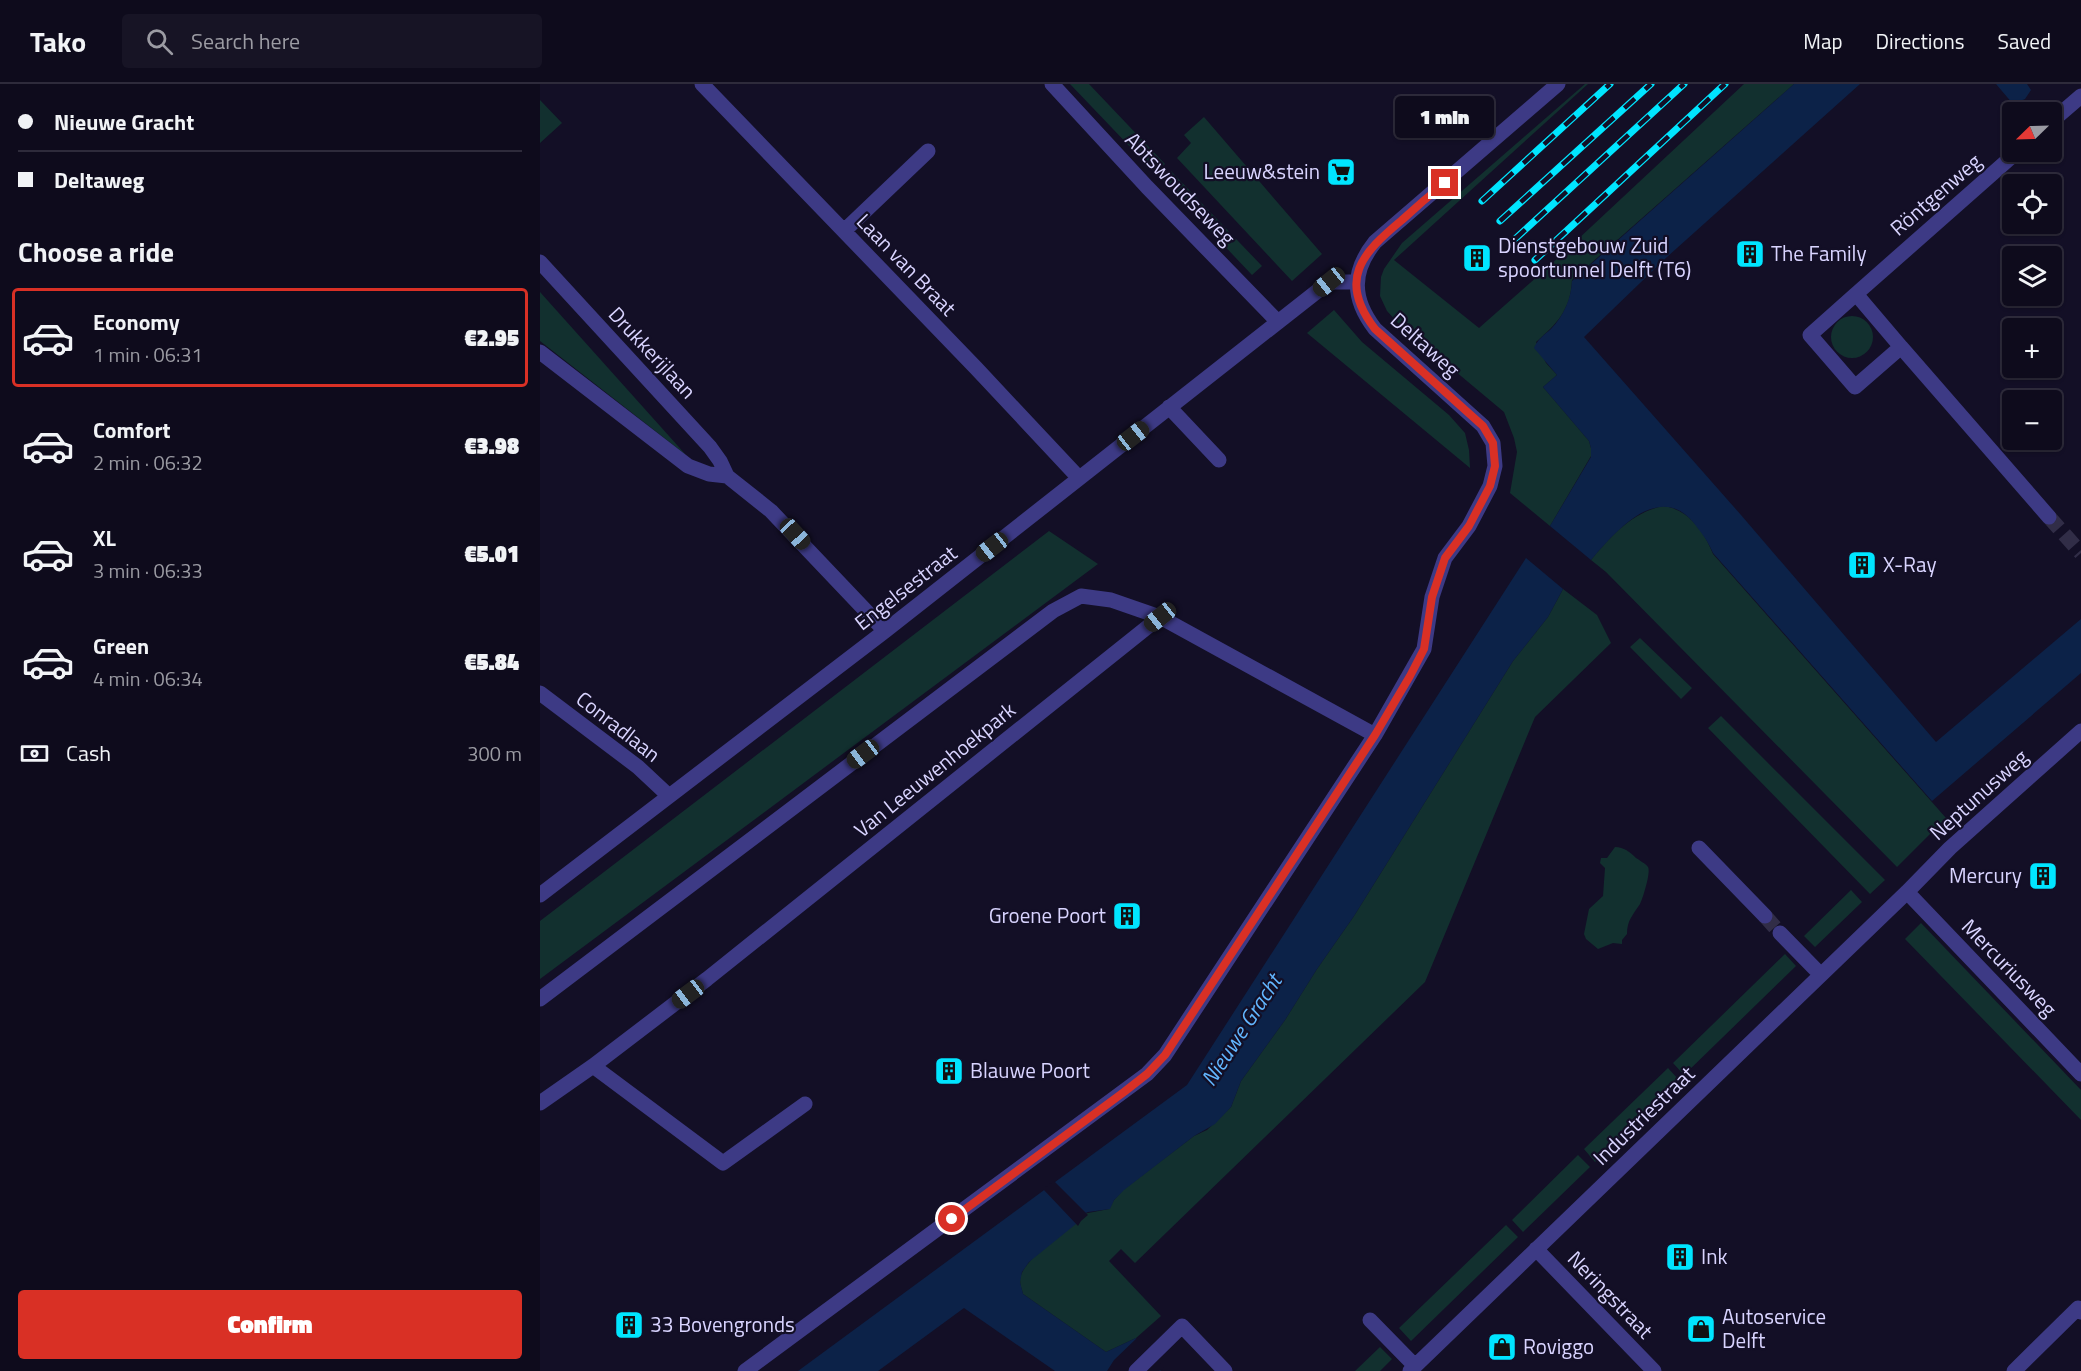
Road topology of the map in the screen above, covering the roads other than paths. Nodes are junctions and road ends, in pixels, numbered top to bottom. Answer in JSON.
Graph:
{"nodes":[{"id":1,"x":702,"y":84,"type":"edge"},
{"id":2,"x":1052,"y":84,"type":"edge"},
{"id":3,"x":1548,"y":87,"type":"edge"},
{"id":4,"x":2081,"y":96,"type":"edge"},
{"id":5,"x":2062,"y":112,"type":"edge"},
{"id":6,"x":928,"y":151,"type":"dead end"},
{"id":7,"x":2006,"y":162,"type":"edge"},
{"id":8,"x":844,"y":231,"type":"junction"},
{"id":9,"x":540,"y":262,"type":"edge"},
{"id":10,"x":1356,"y":282,"type":"junction"},
{"id":11,"x":1856,"y":294,"type":"junction"},
{"id":12,"x":1278,"y":322,"type":"junction"},
{"id":13,"x":1901,"y":347,"type":"junction"},
{"id":14,"x":540,"y":352,"type":"edge"},
{"id":15,"x":1169,"y":407,"type":"junction"},
{"id":16,"x":1219,"y":460,"type":"dead end"},
{"id":17,"x":727,"y":476,"type":"junction"},
{"id":18,"x":1079,"y":478,"type":"junction"},
{"id":19,"x":2049,"y":517,"type":"tunnel mouth"},
{"id":20,"x":1160,"y":617,"type":"junction"},
{"id":21,"x":885,"y":631,"type":"junction"},
{"id":22,"x":540,"y":693,"type":"edge"},
{"id":23,"x":2081,"y":731,"type":"edge"},
{"id":24,"x":1375,"y":735,"type":"junction"},
{"id":25,"x":669,"y":796,"type":"junction"},
{"id":26,"x":1699,"y":848,"type":"dead end"},
{"id":27,"x":1907,"y":892,"type":"junction"},
{"id":28,"x":540,"y":895,"type":"edge"},
{"id":29,"x":1764,"y":916,"type":"tunnel mouth"},
{"id":30,"x":1780,"y":933,"type":"tunnel mouth"},
{"id":31,"x":1821,"y":975,"type":"junction"},
{"id":32,"x":540,"y":999,"type":"edge"},
{"id":33,"x":593,"y":1066,"type":"junction"},
{"id":34,"x":2081,"y":1074,"type":"edge"},
{"id":35,"x":540,"y":1103,"type":"edge"},
{"id":36,"x":805,"y":1104,"type":"dead end"},
{"id":37,"x":1536,"y":1249,"type":"junction"},
{"id":38,"x":2081,"y":1312,"type":"edge"},
{"id":39,"x":1370,"y":1320,"type":"dead end"},
{"id":40,"x":1412,"y":1368,"type":"edge"},
{"id":41,"x":745,"y":1371,"type":"edge"},
{"id":42,"x":1136,"y":1371,"type":"edge"},
{"id":43,"x":1225,"y":1371,"type":"edge"},
{"id":44,"x":1654,"y":1371,"type":"edge"},
{"id":45,"x":2014,"y":1371,"type":"edge"}],
"edges":[{"from":1,"to":8,"type":"street","name":"Laan van Braat"},
{"from":2,"to":12,"type":"street","name":"Abtswoudseweg"},
{"from":3,"to":10,"type":"street"},
{"from":4,"to":5,"type":"street"},
{"from":6,"to":8,"type":"street"},
{"from":7,"to":11,"type":"street","name":"Röntgenweg"},
{"from":8,"to":18,"type":"street","name":"Laan van Braat"},
{"from":9,"to":17,"type":"street","name":"Drukkerijlaan"},
{"from":10,"to":12,"type":"street","name":"Engelsestraat"},
{"from":10,"to":24,"type":"street","name":"Deltaweg"},
{"from":11,"to":13,"type":"street"},
{"from":11,"to":13,"type":"street","name":"Röntgenweg"},
{"from":12,"to":15,"type":"street","name":"Engelsestraat"},
{"from":13,"to":19,"type":"street"},
{"from":14,"to":17,"type":"street","name":"Drukkerijlaan"},
{"from":15,"to":16,"type":"street"},
{"from":15,"to":18,"type":"street","name":"Engelsestraat"},
{"from":17,"to":21,"type":"street","name":"Drukkerijlaan"},
{"from":18,"to":21,"type":"street","name":"Engelsestraat"},
{"from":20,"to":24,"type":"street"},
{"from":20,"to":32,"type":"street"},
{"from":20,"to":33,"type":"street","name":"Van Leeuwenhoekpark"},
{"from":21,"to":25,"type":"street","name":"Engelsestraat"},
{"from":22,"to":25,"type":"street","name":"Conradlaan"},
{"from":23,"to":27,"type":"street","name":"Neptunusweg"},
{"from":24,"to":41,"type":"street"},
{"from":25,"to":28,"type":"street","name":"Engelsestraat"},
{"from":26,"to":29,"type":"street"},
{"from":27,"to":31,"type":"street","name":"Industriestraat"},
{"from":27,"to":34,"type":"street","name":"Mercuriusweg"},
{"from":30,"to":31,"type":"street"},
{"from":31,"to":37,"type":"street","name":"Industriestraat"},
{"from":33,"to":35,"type":"street","name":"Van Leeuwenhoekpark"},
{"from":33,"to":36,"type":"street"},
{"from":37,"to":40,"type":"street","name":"Industriestraat"},
{"from":37,"to":44,"type":"street","name":"Neringstraat"},
{"from":38,"to":45,"type":"street"},
{"from":39,"to":40,"type":"street"},
{"from":42,"to":43,"type":"street"}]}
